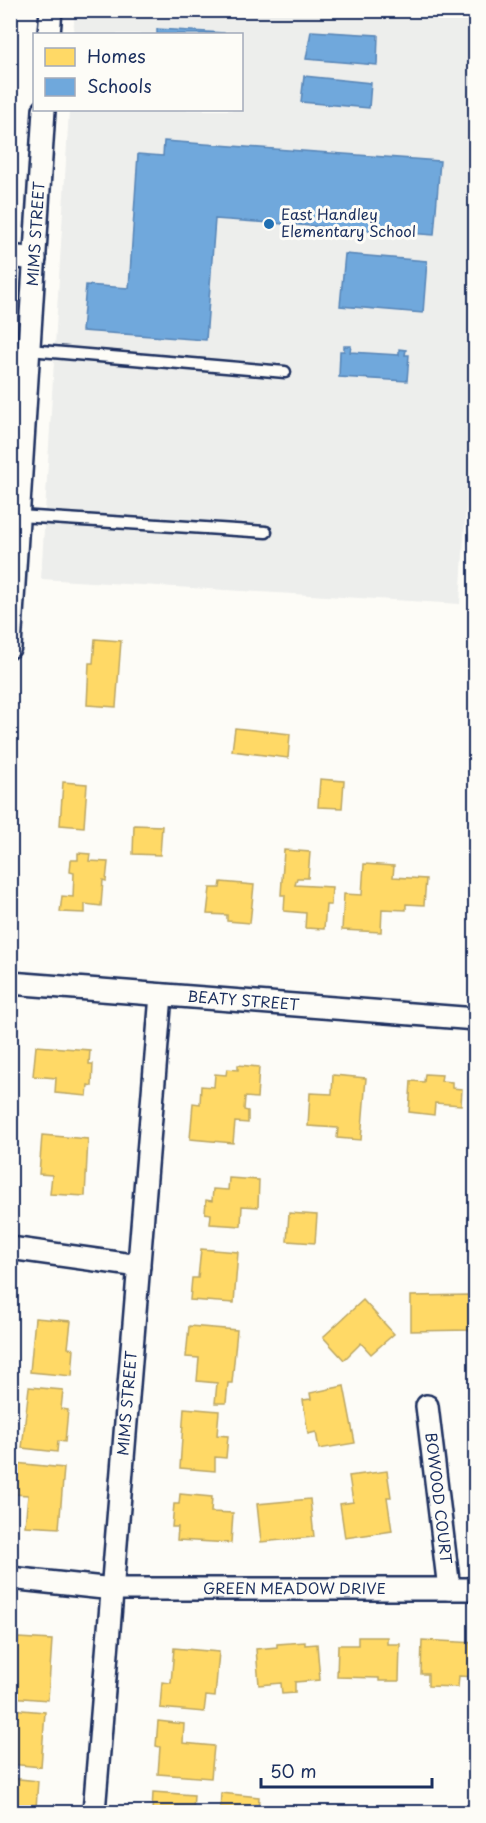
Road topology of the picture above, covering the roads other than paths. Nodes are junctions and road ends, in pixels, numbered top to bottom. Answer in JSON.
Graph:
{"nodes":[{"id":1,"x":51,"y":10,"type":"edge"},
{"id":2,"x":49,"y":33,"type":"edge"},
{"id":3,"x":44,"y":111,"type":"edge"},
{"id":4,"x":10,"y":256,"type":"edge"},
{"id":5,"x":35,"y":260,"type":"junction"},
{"id":6,"x":29,"y":350,"type":"junction"},
{"id":7,"x":285,"y":372,"type":"dead end"},
{"id":8,"x":19,"y":516,"type":"junction"},
{"id":9,"x":266,"y":532,"type":"dead end"},
{"id":10,"x":13,"y":573,"type":"edge"},
{"id":11,"x":10,"y":647,"type":"edge"},
{"id":12,"x":10,"y":983,"type":"edge"},
{"id":13,"x":161,"y":995,"type":"junction"},
{"id":14,"x":476,"y":1019,"type":"edge"},
{"id":15,"x":10,"y":1248,"type":"edge"},
{"id":16,"x":139,"y":1266,"type":"junction"},
{"id":17,"x":427,"y":1406,"type":"dead end"},
{"id":18,"x":10,"y":1578,"type":"edge"},
{"id":19,"x":113,"y":1589,"type":"junction"},
{"id":20,"x":449,"y":1589,"type":"junction"},
{"id":21,"x":476,"y":1589,"type":"edge"},
{"id":22,"x":94,"y":1812,"type":"edge"}],
"edges":[{"from":1,"to":2,"type":"street"},
{"from":3,"to":5,"type":"street","name":"MIMS STREET"},
{"from":4,"to":5,"type":"street"},
{"from":5,"to":6,"type":"street","name":"MIMS STREET"},
{"from":6,"to":7,"type":"lane"},
{"from":6,"to":8,"type":"street","name":"MIMS STREET"},
{"from":8,"to":9,"type":"lane"},
{"from":8,"to":10,"type":"street","name":"MIMS STREET"},
{"from":10,"to":11,"type":"street","name":"MIMS STREET"},
{"from":12,"to":13,"type":"street","name":"BEATY STREET"},
{"from":13,"to":14,"type":"street","name":"BEATY STREET"},
{"from":13,"to":16,"type":"street","name":"MIMS STREET"},
{"from":15,"to":16,"type":"street"},
{"from":16,"to":19,"type":"street","name":"MIMS STREET"},
{"from":17,"to":20,"type":"street","name":"BOWOOD COURT"},
{"from":18,"to":19,"type":"street","name":"GREEN MEADOW DRIVE"},
{"from":19,"to":20,"type":"street","name":"GREEN MEADOW DRIVE"},
{"from":19,"to":22,"type":"street","name":"MIMS STREET"},
{"from":20,"to":21,"type":"street","name":"GREEN MEADOW DRIVE"}]}
